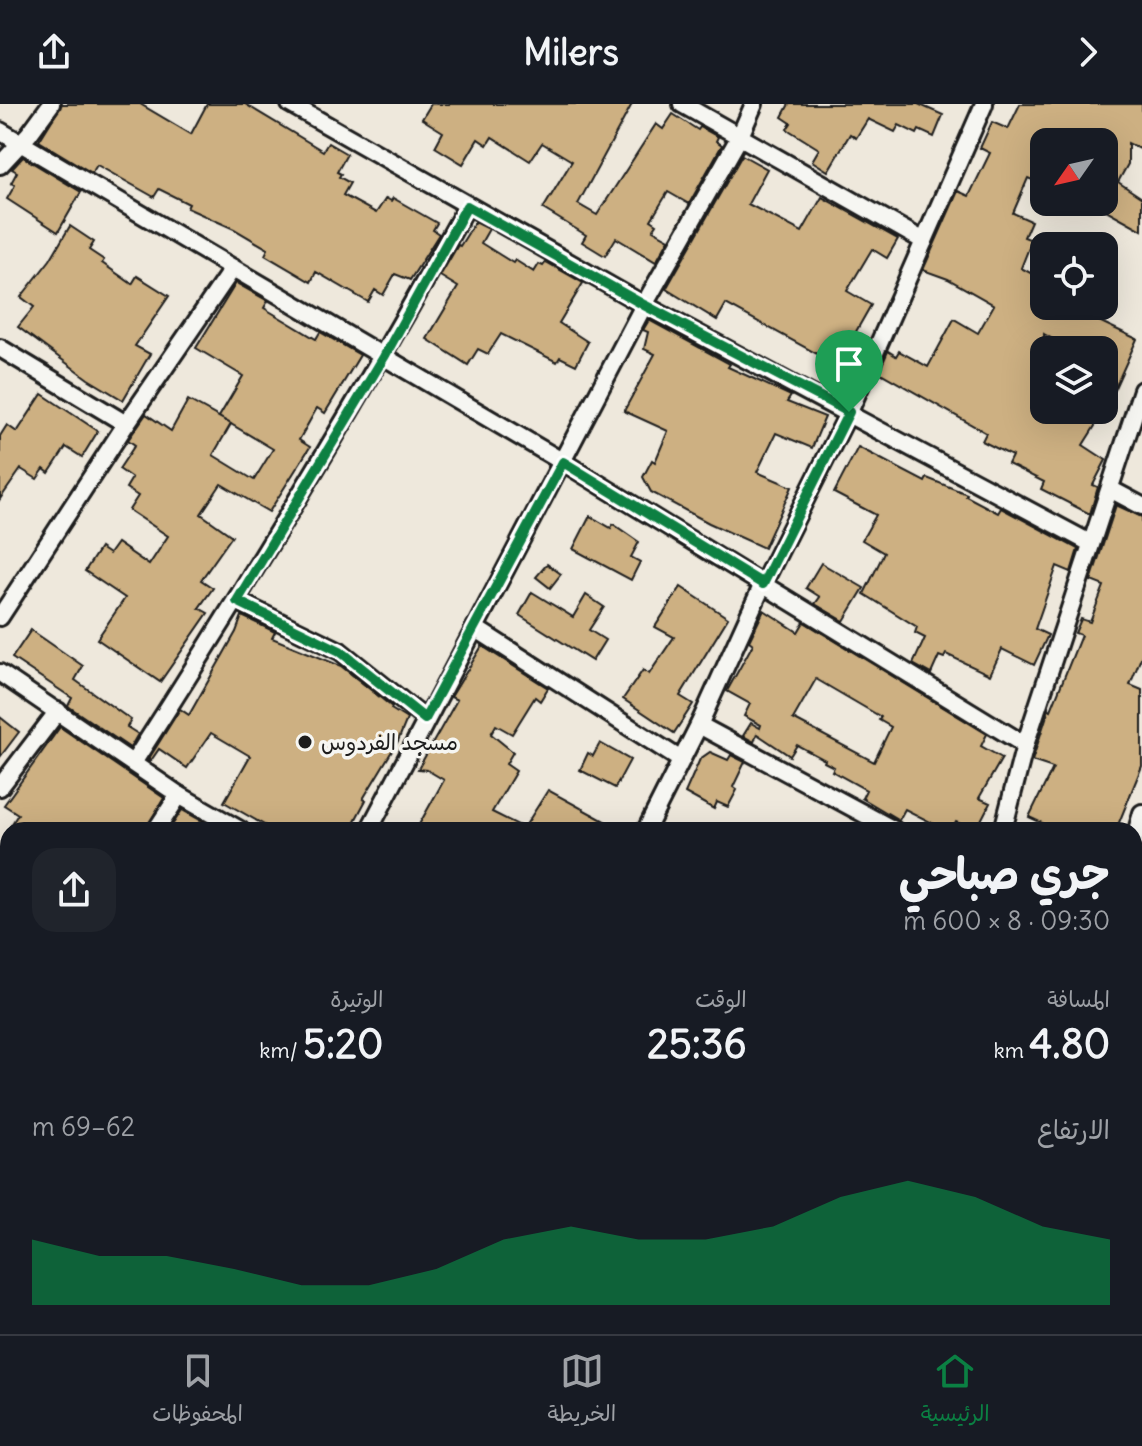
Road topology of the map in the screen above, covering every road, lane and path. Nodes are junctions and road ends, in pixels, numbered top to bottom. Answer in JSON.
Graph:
{"nodes":[{"id":1,"x":51,"y":104,"type":"edge"},
{"id":2,"x":290,"y":104,"type":"edge"},
{"id":3,"x":682,"y":104,"type":"edge"},
{"id":4,"x":754,"y":104,"type":"edge"},
{"id":5,"x":984,"y":104,"type":"edge"},
{"id":6,"x":0,"y":131,"type":"edge"},
{"id":7,"x":740,"y":136,"type":"junction"},
{"id":8,"x":21,"y":143,"type":"junction"},
{"id":9,"x":0,"y":165,"type":"edge"},
{"id":10,"x":467,"y":206,"type":"junction"},
{"id":11,"x":924,"y":241,"type":"junction"},
{"id":12,"x":233,"y":268,"type":"junction"},
{"id":13,"x":644,"y":305,"type":"junction"},
{"id":14,"x":0,"y":348,"type":"edge"},
{"id":15,"x":384,"y":357,"type":"junction"},
{"id":16,"x":1142,"y":390,"type":"edge"},
{"id":17,"x":849,"y":412,"type":"junction"},
{"id":18,"x":126,"y":424,"type":"junction"},
{"id":19,"x":563,"y":462,"type":"junction"},
{"id":20,"x":1110,"y":489,"type":"junction"},
{"id":21,"x":1142,"y":506,"type":"edge"},
{"id":22,"x":1090,"y":543,"type":"junction"},
{"id":23,"x":763,"y":584,"type":"junction"},
{"id":24,"x":237,"y":601,"type":"junction"},
{"id":25,"x":0,"y":617,"type":"edge"},
{"id":26,"x":475,"y":628,"type":"junction"},
{"id":27,"x":0,"y":673,"type":"edge"},
{"id":28,"x":58,"y":711,"type":"junction"},
{"id":29,"x":425,"y":719,"type":"junction"},
{"id":30,"x":699,"y":725,"type":"junction"},
{"id":31,"x":1025,"y":745,"type":"junction"},
{"id":32,"x":681,"y":760,"type":"junction"},
{"id":33,"x":133,"y":763,"type":"junction"},
{"id":34,"x":0,"y":787,"type":"edge"},
{"id":35,"x":179,"y":795,"type":"junction"},
{"id":36,"x":161,"y":822,"type":"edge"},
{"id":37,"x":226,"y":822,"type":"edge"},
{"id":38,"x":373,"y":822,"type":"edge"},
{"id":39,"x":650,"y":822,"type":"edge"},
{"id":40,"x":879,"y":822,"type":"edge"},
{"id":41,"x":1005,"y":822,"type":"edge"}],
"edges":[{"from":1,"to":8,"type":"street"},
{"from":2,"to":10,"type":"street"},
{"from":3,"to":7,"type":"street"},
{"from":4,"to":7,"type":"street"},
{"from":5,"to":11,"type":"street"},
{"from":6,"to":8,"type":"street"},
{"from":7,"to":11,"type":"street"},
{"from":7,"to":13,"type":"street"},
{"from":8,"to":9,"type":"street"},
{"from":8,"to":12,"type":"street"},
{"from":10,"to":13,"type":"street"},
{"from":10,"to":15,"type":"street"},
{"from":11,"to":17,"type":"street"},
{"from":12,"to":15,"type":"street"},
{"from":12,"to":18,"type":"street"},
{"from":13,"to":17,"type":"street"},
{"from":13,"to":19,"type":"street"},
{"from":14,"to":18,"type":"street"},
{"from":15,"to":19,"type":"street"},
{"from":15,"to":24,"type":"street"},
{"from":16,"to":20,"type":"street"},
{"from":17,"to":22,"type":"street"},
{"from":17,"to":23,"type":"street"},
{"from":18,"to":25,"type":"street"},
{"from":19,"to":23,"type":"street"},
{"from":19,"to":26,"type":"street"},
{"from":20,"to":21,"type":"street"},
{"from":20,"to":22,"type":"street"},
{"from":22,"to":31,"type":"street"},
{"from":23,"to":30,"type":"street"},
{"from":23,"to":31,"type":"street"},
{"from":24,"to":29,"type":"street"},
{"from":24,"to":33,"type":"street"},
{"from":26,"to":29,"type":"street"},
{"from":26,"to":32,"type":"street"},
{"from":27,"to":28,"type":"street"},
{"from":28,"to":33,"type":"street"},
{"from":28,"to":34,"type":"street"},
{"from":29,"to":38,"type":"street"},
{"from":30,"to":32,"type":"street"},
{"from":30,"to":40,"type":"street"},
{"from":31,"to":41,"type":"street"},
{"from":32,"to":39,"type":"street"},
{"from":33,"to":35,"type":"street"},
{"from":35,"to":36,"type":"street"},
{"from":35,"to":37,"type":"street"}]}
